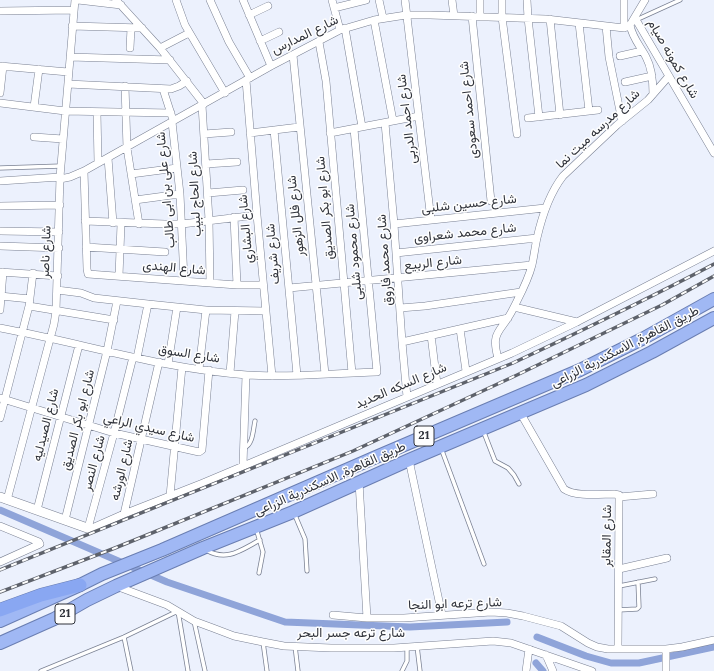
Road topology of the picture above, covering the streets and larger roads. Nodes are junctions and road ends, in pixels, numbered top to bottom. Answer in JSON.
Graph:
{"nodes":[{"id":1,"x":76,"y":0,"type":"edge"},
{"id":2,"x":176,"y":0,"type":"edge"},
{"id":3,"x":210,"y":0,"type":"edge"},
{"id":4,"x":243,"y":0,"type":"edge"},
{"id":5,"x":332,"y":0,"type":"edge"},
{"id":6,"x":366,"y":0,"type":"edge"},
{"id":7,"x":379,"y":0,"type":"edge"},
{"id":8,"x":404,"y":0,"type":"edge"},
{"id":9,"x":452,"y":0,"type":"edge"},
{"id":10,"x":480,"y":0,"type":"edge"},
{"id":11,"x":502,"y":0,"type":"edge"},
{"id":12,"x":527,"y":0,"type":"edge"},
{"id":13,"x":624,"y":0,"type":"edge"},
{"id":14,"x":645,"y":0,"type":"edge"},
{"id":15,"x":121,"y":2,"type":"edge"},
{"id":16,"x":268,"y":6,"type":"dead end"},
{"id":17,"x":334,"y":8,"type":"junction"},
{"id":18,"x":74,"y":10,"type":"junction"},
{"id":19,"x":0,"y":11,"type":"edge"},
{"id":20,"x":249,"y":15,"type":"junction"},
{"id":21,"x":406,"y":15,"type":"junction"},
{"id":22,"x":454,"y":16,"type":"junction"},
{"id":23,"x":472,"y":16,"type":"junction"},
{"id":24,"x":480,"y":17,"type":"junction"},
{"id":25,"x":502,"y":17,"type":"junction"},
{"id":26,"x":383,"y":18,"type":"junction"},
{"id":27,"x":528,"y":18,"type":"junction"},
{"id":28,"x":550,"y":19,"type":"junction"},
{"id":29,"x":636,"y":19,"type":"junction"},
{"id":30,"x":374,"y":20,"type":"junction"},
{"id":31,"x":579,"y":24,"type":"junction"},
{"id":32,"x":72,"y":26,"type":"junction"},
{"id":33,"x":606,"y":26,"type":"junction"},
{"id":34,"x":627,"y":27,"type":"junction"},
{"id":35,"x":131,"y":28,"type":"junction"},
{"id":36,"x":142,"y":28,"type":"junction"},
{"id":37,"x":343,"y":29,"type":"junction"},
{"id":38,"x":279,"y":32,"type":"dead end"},
{"id":39,"x":189,"y":33,"type":"junction"},
{"id":40,"x":260,"y":41,"type":"junction"},
{"id":41,"x":319,"y":42,"type":"junction"},
{"id":42,"x":130,"y":48,"type":"dead end"},
{"id":43,"x":160,"y":48,"type":"junction"},
{"id":44,"x":642,"y":51,"type":"junction"},
{"id":45,"x":293,"y":55,"type":"junction"},
{"id":46,"x":620,"y":56,"type":"dead end"},
{"id":47,"x":70,"y":57,"type":"junction"},
{"id":48,"x":170,"y":60,"type":"junction"},
{"id":49,"x":2,"y":66,"type":"edge"},
{"id":50,"x":271,"y":66,"type":"junction"},
{"id":51,"x":39,"y":69,"type":"junction"},
{"id":52,"x":68,"y":72,"type":"junction"},
{"id":53,"x":652,"y":76,"type":"junction"},
{"id":54,"x":668,"y":76,"type":"junction"},
{"id":55,"x":248,"y":79,"type":"junction"},
{"id":56,"x":187,"y":81,"type":"junction"},
{"id":57,"x":626,"y":82,"type":"dead end"},
{"id":58,"x":68,"y":84,"type":"junction"},
{"id":59,"x":125,"y":86,"type":"junction"},
{"id":60,"x":162,"y":88,"type":"junction"},
{"id":61,"x":0,"y":93,"type":"edge"},
{"id":62,"x":225,"y":93,"type":"junction"},
{"id":63,"x":653,"y":94,"type":"junction"},
{"id":64,"x":0,"y":103,"type":"edge"},
{"id":65,"x":203,"y":104,"type":"junction"},
{"id":66,"x":34,"y":107,"type":"junction"},
{"id":67,"x":598,"y":110,"type":"dead end"},
{"id":68,"x":65,"y":111,"type":"junction"},
{"id":69,"x":590,"y":111,"type":"junction"},
{"id":70,"x":97,"y":112,"type":"junction"},
{"id":71,"x":126,"y":112,"type":"junction"},
{"id":72,"x":170,"y":113,"type":"junction"},
{"id":73,"x":560,"y":115,"type":"junction"},
{"id":74,"x":418,"y":116,"type":"junction"},
{"id":75,"x":539,"y":117,"type":"junction"},
{"id":76,"x":528,"y":118,"type":"dead end"},
{"id":77,"x":622,"y":121,"type":"junction"},
{"id":78,"x":172,"y":122,"type":"junction"},
{"id":79,"x":389,"y":122,"type":"junction"},
{"id":80,"x":299,"y":127,"type":"junction"},
{"id":81,"x":362,"y":127,"type":"junction"},
{"id":82,"x":354,"y":129,"type":"junction"},
{"id":83,"x":274,"y":130,"type":"junction"},
{"id":84,"x":231,"y":132,"type":"dead end"},
{"id":85,"x":250,"y":133,"type":"junction"},
{"id":86,"x":204,"y":134,"type":"junction"},
{"id":87,"x":330,"y":134,"type":"junction"},
{"id":88,"x":517,"y":134,"type":"dead end"},
{"id":89,"x":34,"y":137,"type":"dead end"},
{"id":90,"x":63,"y":139,"type":"junction"},
{"id":91,"x":127,"y":148,"type":"junction"},
{"id":92,"x":714,"y":153,"type":"edge"},
{"id":93,"x":108,"y":158,"type":"junction"},
{"id":94,"x":237,"y":162,"type":"dead end"},
{"id":95,"x":98,"y":163,"type":"junction"},
{"id":96,"x":206,"y":164,"type":"junction"},
{"id":97,"x":177,"y":168,"type":"junction"},
{"id":98,"x":84,"y":171,"type":"junction"},
{"id":99,"x":131,"y":174,"type":"junction"},
{"id":100,"x":60,"y":178,"type":"junction"},
{"id":101,"x":0,"y":181,"type":"edge"},
{"id":102,"x":243,"y":190,"type":"dead end"},
{"id":103,"x":208,"y":193,"type":"junction"},
{"id":104,"x":180,"y":194,"type":"junction"},
{"id":105,"x":135,"y":200,"type":"junction"},
{"id":106,"x":491,"y":201,"type":"dead end"},
{"id":107,"x":60,"y":205,"type":"junction"},
{"id":108,"x":0,"y":206,"type":"edge"},
{"id":109,"x":545,"y":208,"type":"junction"},
{"id":110,"x":256,"y":215,"type":"junction"},
{"id":111,"x":234,"y":217,"type":"junction"},
{"id":112,"x":209,"y":220,"type":"junction"},
{"id":113,"x":431,"y":220,"type":"junction"},
{"id":114,"x":85,"y":221,"type":"junction"},
{"id":115,"x":113,"y":223,"type":"junction"},
{"id":116,"x":121,"y":224,"type":"junction"},
{"id":117,"x":139,"y":224,"type":"junction"},
{"id":118,"x":182,"y":224,"type":"junction"},
{"id":119,"x":394,"y":224,"type":"junction"},
{"id":120,"x":0,"y":230,"type":"edge"},
{"id":121,"x":59,"y":232,"type":"junction"},
{"id":122,"x":537,"y":238,"type":"junction"},
{"id":123,"x":0,"y":246,"type":"edge"},
{"id":124,"x":86,"y":247,"type":"junction"},
{"id":125,"x":59,"y":248,"type":"junction"},
{"id":126,"x":120,"y":249,"type":"junction"},
{"id":127,"x":165,"y":252,"type":"dead end"},
{"id":128,"x":714,"y":252,"type":"edge"},
{"id":129,"x":396,"y":253,"type":"junction"},
{"id":130,"x":532,"y":265,"type":"junction"},
{"id":131,"x":2,"y":272,"type":"edge"},
{"id":132,"x":33,"y":274,"type":"junction"},
{"id":133,"x":58,"y":276,"type":"junction"},
{"id":134,"x":118,"y":276,"type":"junction"},
{"id":135,"x":398,"y":278,"type":"junction"},
{"id":136,"x":184,"y":280,"type":"junction"},
{"id":137,"x":368,"y":281,"type":"junction"},
{"id":138,"x":210,"y":283,"type":"junction"},
{"id":139,"x":344,"y":283,"type":"junction"},
{"id":140,"x":237,"y":285,"type":"junction"},
{"id":141,"x":263,"y":285,"type":"junction"},
{"id":142,"x":316,"y":286,"type":"junction"},
{"id":143,"x":289,"y":288,"type":"junction"},
{"id":144,"x":57,"y":290,"type":"junction"},
{"id":145,"x":521,"y":292,"type":"junction"},
{"id":146,"x":1,"y":296,"type":"edge"},
{"id":147,"x":714,"y":299,"type":"edge"},
{"id":148,"x":117,"y":301,"type":"junction"},
{"id":149,"x":30,"y":302,"type":"junction"},
{"id":150,"x":148,"y":304,"type":"junction"},
{"id":151,"x":177,"y":307,"type":"junction"},
{"id":152,"x":514,"y":307,"type":"junction"},
{"id":153,"x":400,"y":308,"type":"junction"},
{"id":154,"x":0,"y":310,"type":"edge"},
{"id":155,"x":206,"y":310,"type":"junction"},
{"id":156,"x":56,"y":311,"type":"junction"},
{"id":157,"x":234,"y":311,"type":"junction"},
{"id":158,"x":266,"y":311,"type":"junction"},
{"id":159,"x":508,"y":318,"type":"junction"},
{"id":160,"x":714,"y":318,"type":"edge"},
{"id":161,"x":114,"y":320,"type":"junction"},
{"id":162,"x":577,"y":322,"type":"junction"},
{"id":163,"x":0,"y":328,"type":"edge"},
{"id":164,"x":460,"y":329,"type":"junction"},
{"id":165,"x":23,"y":332,"type":"junction"},
{"id":166,"x":431,"y":335,"type":"junction"},
{"id":167,"x":50,"y":338,"type":"junction"},
{"id":168,"x":402,"y":342,"type":"junction"},
{"id":169,"x":80,"y":345,"type":"junction"},
{"id":170,"x":107,"y":351,"type":"junction"},
{"id":171,"x":136,"y":357,"type":"junction"},
{"id":172,"x":498,"y":358,"type":"junction"},
{"id":173,"x":160,"y":362,"type":"junction"},
{"id":174,"x":168,"y":364,"type":"junction"},
{"id":175,"x":182,"y":366,"type":"junction"},
{"id":176,"x":199,"y":369,"type":"junction"},
{"id":177,"x":209,"y":370,"type":"junction"},
{"id":178,"x":466,"y":371,"type":"junction"},
{"id":179,"x":377,"y":372,"type":"joint"},
{"id":180,"x":230,"y":373,"type":"junction"},
{"id":181,"x":352,"y":373,"type":"junction"},
{"id":182,"x":325,"y":374,"type":"junction"},
{"id":183,"x":246,"y":375,"type":"junction"},
{"id":184,"x":297,"y":375,"type":"junction"},
{"id":185,"x":272,"y":376,"type":"junction"},
{"id":186,"x":436,"y":384,"type":"junction"},
{"id":187,"x":407,"y":397,"type":"junction"},
{"id":188,"x":2,"y":399,"type":"edge"},
{"id":189,"x":31,"y":408,"type":"junction"},
{"id":190,"x":521,"y":414,"type":"junction"},
{"id":191,"x":60,"y":417,"type":"junction"},
{"id":192,"x":0,"y":418,"type":"edge"},
{"id":193,"x":89,"y":426,"type":"junction"},
{"id":194,"x":114,"y":433,"type":"junction"},
{"id":195,"x":142,"y":440,"type":"junction"},
{"id":196,"x":175,"y":447,"type":"junction"},
{"id":197,"x":409,"y":460,"type":"junction"},
{"id":198,"x":243,"y":465,"type":"junction"},
{"id":199,"x":359,"y":482,"type":"junction"},
{"id":200,"x":653,"y":494,"type":"dead end"},
{"id":201,"x":170,"y":496,"type":"junction"},
{"id":202,"x":620,"y":497,"type":"junction"},
{"id":203,"x":4,"y":499,"type":"edge"},
{"id":204,"x":37,"y":510,"type":"junction"},
{"id":205,"x":124,"y":514,"type":"junction"},
{"id":206,"x":65,"y":520,"type":"junction"},
{"id":207,"x":0,"y":526,"type":"edge"},
{"id":208,"x":89,"y":529,"type":"junction"},
{"id":209,"x":667,"y":558,"type":"dead end"},
{"id":210,"x":0,"y":562,"type":"edge"},
{"id":211,"x":619,"y":570,"type":"junction"},
{"id":212,"x":80,"y":585,"type":"junction"},
{"id":213,"x":116,"y":586,"type":"junction"},
{"id":214,"x":0,"y":610,"type":"edge"},
{"id":215,"x":334,"y":615,"type":"dead end"},
{"id":216,"x":442,"y":615,"type":"junction"},
{"id":217,"x":367,"y":618,"type":"junction"},
{"id":218,"x":0,"y":621,"type":"edge"},
{"id":219,"x":714,"y":640,"type":"edge"},
{"id":220,"x":0,"y":643,"type":"edge"},
{"id":221,"x":529,"y":649,"type":"junction"},
{"id":222,"x":618,"y":649,"type":"junction"},
{"id":223,"x":666,"y":652,"type":"junction"},
{"id":224,"x":546,"y":655,"type":"junction"},
{"id":225,"x":526,"y":671,"type":"edge"},
{"id":226,"x":553,"y":671,"type":"edge"},
{"id":227,"x":592,"y":671,"type":"edge"},
{"id":228,"x":666,"y":671,"type":"edge"}],
"edges":[{"from":1,"to":15,"type":"street"},
{"from":1,"to":18,"type":"street","name":"شارع ناصر"},
{"from":2,"to":39,"type":"street"},
{"from":3,"to":55,"type":"street"},
{"from":4,"to":20,"type":"street"},
{"from":5,"to":17,"type":"street"},
{"from":6,"to":17,"type":"street"},
{"from":7,"to":26,"type":"street"},
{"from":8,"to":21,"type":"street","name":"شارع احمد الدربى"},
{"from":9,"to":22,"type":"street"},
{"from":10,"to":24,"type":"street"},
{"from":11,"to":25,"type":"street"},
{"from":12,"to":27,"type":"street"},
{"from":13,"to":34,"type":"street"},
{"from":14,"to":29,"type":"street"},
{"from":15,"to":36,"type":"street"},
{"from":16,"to":20,"type":"street"},
{"from":17,"to":37,"type":"street"},
{"from":18,"to":19,"type":"street"},
{"from":18,"to":32,"type":"street","name":"شارع ناصر"},
{"from":20,"to":40,"type":"street"},
{"from":21,"to":22,"type":"street","name":"شارع المدارس"},
{"from":21,"to":26,"type":"street","name":"شارع المدارس"},
{"from":21,"to":74,"type":"street","name":"شارع احمد الدربى"},
{"from":22,"to":23,"type":"street","name":"شارع المدارس"},
{"from":23,"to":24,"type":"street","name":"شارع المدارس"},
{"from":23,"to":106,"type":"street","name":"شارع احمد سعودى"},
{"from":24,"to":25,"type":"street","name":"شارع المدارس"},
{"from":25,"to":27,"type":"street","name":"شارع المدارس"},
{"from":25,"to":88,"type":"street"},
{"from":26,"to":30,"type":"street","name":"شارع المدارس"},
{"from":27,"to":28,"type":"street","name":"شارع المدارس"},
{"from":27,"to":75,"type":"street"},
{"from":28,"to":31,"type":"street","name":"شارع المدارس"},
{"from":28,"to":73,"type":"street"},
{"from":29,"to":34,"type":"street"},
{"from":29,"to":54,"type":"street","name":"شارع كمونه صيام"},
{"from":30,"to":37,"type":"street","name":"شارع المدارس"},
{"from":30,"to":79,"type":"street","name":"شارع محمد فاروق"},
{"from":31,"to":33,"type":"street","name":"شارع المدارس"},
{"from":31,"to":69,"type":"street"},
{"from":32,"to":35,"type":"street"},
{"from":32,"to":47,"type":"street","name":"شارع ناصر"},
{"from":33,"to":34,"type":"street","name":"شارع المدارس"},
{"from":33,"to":77,"type":"street"},
{"from":34,"to":44,"type":"street"},
{"from":35,"to":36,"type":"street"},
{"from":35,"to":42,"type":"street"},
{"from":36,"to":43,"type":"street"},
{"from":37,"to":41,"type":"street","name":"شارع المدارس"},
{"from":37,"to":81,"type":"street"},
{"from":38,"to":40,"type":"street"},
{"from":39,"to":43,"type":"street"},
{"from":39,"to":62,"type":"street"},
{"from":40,"to":50,"type":"street"},
{"from":41,"to":45,"type":"street","name":"شارع المدارس"},
{"from":41,"to":87,"type":"street","name":"شارع ابو بكر الصديق"},
{"from":43,"to":48,"type":"street"},
{"from":44,"to":46,"type":"street"},
{"from":44,"to":53,"type":"street"},
{"from":45,"to":50,"type":"street","name":"شارع المدارس"},
{"from":45,"to":80,"type":"street","name":"شارع فلل الزهور"},
{"from":47,"to":48,"type":"street"},
{"from":47,"to":52,"type":"street","name":"شارع ناصر"},
{"from":48,"to":56,"type":"street"},
{"from":49,"to":51,"type":"street"},
{"from":49,"to":61,"type":"street"},
{"from":50,"to":55,"type":"street","name":"شارع المدارس"},
{"from":51,"to":52,"type":"street"},
{"from":51,"to":66,"type":"street"},
{"from":52,"to":58,"type":"street","name":"شارع ناصر"},
{"from":53,"to":57,"type":"street"},
{"from":53,"to":63,"type":"street"},
{"from":54,"to":63,"type":"street","name":"شارع مدرسه ميت نما"},
{"from":54,"to":92,"type":"street","name":"شارع كمونه صيام"},
{"from":55,"to":62,"type":"street","name":"شارع المدارس"},
{"from":55,"to":85,"type":"street","name":"شارع البشاري"},
{"from":56,"to":60,"type":"street"},
{"from":56,"to":65,"type":"street"},
{"from":58,"to":59,"type":"street"},
{"from":58,"to":68,"type":"street","name":"شارع ناصر"},
{"from":59,"to":60,"type":"street"},
{"from":59,"to":71,"type":"street"},
{"from":60,"to":72,"type":"street","name":"شارع على بن ابى طالب"},
{"from":62,"to":65,"type":"street","name":"شارع المدارس"},
{"from":63,"to":77,"type":"street","name":"شارع مدرسه ميت نما"},
{"from":64,"to":66,"type":"street"},
{"from":65,"to":78,"type":"street","name":"شارع المدارس"},
{"from":65,"to":86,"type":"street","name":"شارع الحاج لبيب"},
{"from":66,"to":68,"type":"street"},
{"from":67,"to":69,"type":"street"},
{"from":68,"to":70,"type":"street"},
{"from":68,"to":90,"type":"street","name":"شارع ناصر"},
{"from":69,"to":73,"type":"street"},
{"from":70,"to":71,"type":"street"},
{"from":70,"to":95,"type":"street"},
{"from":71,"to":72,"type":"street"},
{"from":71,"to":91,"type":"street"},
{"from":72,"to":78,"type":"street","name":"شارع على بن ابى طالب"},
{"from":73,"to":75,"type":"street"},
{"from":74,"to":79,"type":"street"},
{"from":74,"to":113,"type":"street","name":"شارع احمد الدربى"},
{"from":75,"to":76,"type":"street"},
{"from":77,"to":109,"type":"street","name":"شارع مدرسه ميت نما"},
{"from":78,"to":91,"type":"street","name":"شارع المدارس"},
{"from":78,"to":97,"type":"street","name":"شارع على بن ابى طالب"},
{"from":79,"to":81,"type":"street"},
{"from":79,"to":119,"type":"street","name":"شارع محمد فاروق"},
{"from":80,"to":83,"type":"street"},
{"from":80,"to":142,"type":"street","name":"شارع فلل الزهور"},
{"from":81,"to":82,"type":"street"},
{"from":82,"to":87,"type":"street"},
{"from":82,"to":137,"type":"street","name":"شارع محمود شلبى"},
{"from":83,"to":85,"type":"street"},
{"from":83,"to":143,"type":"street","name":"شارع شريف"},
{"from":84,"to":86,"type":"street"},
{"from":85,"to":110,"type":"street","name":"شارع البشاري"},
{"from":86,"to":96,"type":"street","name":"شارع الحاج لبيب"},
{"from":87,"to":139,"type":"street","name":"شارع ابو بكر الصديق"},
{"from":89,"to":90,"type":"street"},
{"from":90,"to":100,"type":"street","name":"شارع ناصر"},
{"from":91,"to":93,"type":"street","name":"شارع المدارس"},
{"from":91,"to":99,"type":"street"},
{"from":93,"to":95,"type":"street","name":"شارع المدارس"},
{"from":93,"to":115,"type":"street"},
{"from":94,"to":96,"type":"street"},
{"from":95,"to":98,"type":"street","name":"شارع المدارس"},
{"from":96,"to":103,"type":"street","name":"شارع الحاج لبيب"},
{"from":97,"to":99,"type":"street"},
{"from":97,"to":104,"type":"street","name":"شارع على بن ابى طالب"},
{"from":98,"to":100,"type":"street","name":"شارع المدارس"},
{"from":98,"to":114,"type":"street"},
{"from":99,"to":105,"type":"street"},
{"from":100,"to":101,"type":"street","name":"شارع المدارس"},
{"from":100,"to":107,"type":"street","name":"شارع ناصر"},
{"from":102,"to":103,"type":"street"},
{"from":103,"to":112,"type":"street","name":"شارع الحاج لبيب"},
{"from":104,"to":105,"type":"street"},
{"from":104,"to":118,"type":"street","name":"شارع على بن ابى طالب"},
{"from":105,"to":117,"type":"street"},
{"from":107,"to":108,"type":"street"},
{"from":107,"to":121,"type":"street","name":"شارع ناصر"},
{"from":109,"to":113,"type":"street","name":"شارع حسين شلبى"},
{"from":109,"to":122,"type":"street","name":"شارع مدرسه ميت نما"},
{"from":110,"to":111,"type":"street"},
{"from":110,"to":141,"type":"street","name":"شارع البشاري"},
{"from":111,"to":112,"type":"street"},
{"from":111,"to":140,"type":"street"},
{"from":112,"to":118,"type":"street"},
{"from":112,"to":138,"type":"street","name":"شارع الحاج لبيب"},
{"from":113,"to":119,"type":"street","name":"شارع حسين شلبى"},
{"from":114,"to":115,"type":"street"},
{"from":114,"to":124,"type":"street"},
{"from":115,"to":116,"type":"street"},
{"from":116,"to":117,"type":"street"},
{"from":116,"to":126,"type":"street"},
{"from":117,"to":118,"type":"street"},
{"from":118,"to":136,"type":"street","name":"شارع على بن ابى طالب"},
{"from":119,"to":129,"type":"street","name":"شارع محمد فاروق"},
{"from":120,"to":121,"type":"street"},
{"from":121,"to":125,"type":"street","name":"شارع ناصر"},
{"from":122,"to":129,"type":"street","name":"شارع محمد شعراوى"},
{"from":122,"to":130,"type":"street","name":"شارع مدرسه ميت نما"},
{"from":123,"to":125,"type":"street"},
{"from":124,"to":126,"type":"street"},
{"from":124,"to":134,"type":"street","name":"شارع الهندى"},
{"from":125,"to":133,"type":"street","name":"شارع ناصر"},
{"from":126,"to":127,"type":"street"},
{"from":126,"to":134,"type":"street"},
{"from":128,"to":162,"type":"street","name":"شارع السكه الحديد"},
{"from":129,"to":135,"type":"street","name":"شارع محمد فاروق"},
{"from":130,"to":135,"type":"street","name":"شارع الربيع"},
{"from":130,"to":145,"type":"street","name":"شارع مدرسه ميت نما"},
{"from":131,"to":132,"type":"street"},
{"from":131,"to":146,"type":"street"},
{"from":132,"to":133,"type":"street"},
{"from":132,"to":149,"type":"street"},
{"from":133,"to":144,"type":"street","name":"شارع ناصر"},
{"from":134,"to":136,"type":"street","name":"شارع الهندى"},
{"from":135,"to":137,"type":"street","name":"شارع الربيع"},
{"from":135,"to":153,"type":"street","name":"شارع محمد فاروق"},
{"from":136,"to":138,"type":"street","name":"شارع الهندى"},
{"from":137,"to":139,"type":"street","name":"شارع الربيع"},
{"from":137,"to":179,"type":"street","name":"شارع محمود شلبى"},
{"from":138,"to":140,"type":"street","name":"شارع الهندى"},
{"from":139,"to":142,"type":"street","name":"شارع الربيع"},
{"from":139,"to":181,"type":"street","name":"شارع ابو بكر الصديق"},
{"from":140,"to":141,"type":"street","name":"شارع الهندى"},
{"from":141,"to":158,"type":"street","name":"شارع البشاري"},
{"from":142,"to":143,"type":"street","name":"شارع الربيع"},
{"from":142,"to":182,"type":"street","name":"شارع فلل الزهور"},
{"from":143,"to":184,"type":"street","name":"شارع شريف"},
{"from":144,"to":148,"type":"street"},
{"from":144,"to":156,"type":"street","name":"شارع ناصر"},
{"from":145,"to":152,"type":"street","name":"شارع مدرسه ميت نما"},
{"from":145,"to":153,"type":"street"},
{"from":146,"to":149,"type":"street"},
{"from":146,"to":154,"type":"street"},
{"from":147,"to":212,"type":"highway","name":"طريق القاهرة, الاسكندرية الزراعى","number":"21"},
{"from":148,"to":150,"type":"street"},
{"from":148,"to":161,"type":"street","name":"شارع ابو بكر الصديق"},
{"from":149,"to":156,"type":"street"},
{"from":149,"to":165,"type":"street"},
{"from":150,"to":151,"type":"street"},
{"from":150,"to":171,"type":"street","name":"شارع النصر"},
{"from":151,"to":155,"type":"street"},
{"from":151,"to":174,"type":"street"},
{"from":152,"to":159,"type":"street","name":"شارع مدرسه ميت نما"},
{"from":152,"to":162,"type":"street"},
{"from":153,"to":168,"type":"street","name":"شارع محمد فاروق"},
{"from":155,"to":157,"type":"street"},
{"from":155,"to":176,"type":"street"},
{"from":156,"to":161,"type":"street"},
{"from":156,"to":167,"type":"street","name":"شارع ناصر"},
{"from":157,"to":158,"type":"street"},
{"from":157,"to":180,"type":"street"},
{"from":158,"to":185,"type":"street","name":"شارع البشاري"},
{"from":159,"to":164,"type":"street"},
{"from":159,"to":172,"type":"street","name":"شارع مدرسه ميت نما"},
{"from":160,"to":190,"type":"highway","name":"طريق القاهرة, الاسكندرية الزراعى","number":"21"},
{"from":161,"to":170,"type":"street","name":"شارع ابو بكر الصديق"},
{"from":162,"to":172,"type":"street","name":"شارع السكه الحديد"},
{"from":163,"to":165,"type":"street","name":"شارع السوق"},
{"from":164,"to":166,"type":"street"},
{"from":164,"to":178,"type":"street"},
{"from":165,"to":167,"type":"street","name":"شارع السوق"},
{"from":165,"to":188,"type":"street"},
{"from":166,"to":168,"type":"street"},
{"from":166,"to":186,"type":"street"},
{"from":167,"to":169,"type":"street","name":"شارع السوق"},
{"from":167,"to":189,"type":"street","name":"شارع ناصر"},
{"from":168,"to":187,"type":"street","name":"شارع محمد فاروق"},
{"from":169,"to":170,"type":"street","name":"شارع السوق"},
{"from":169,"to":191,"type":"street","name":"شارع الصيدليه"},
{"from":170,"to":171,"type":"street","name":"شارع السوق"},
{"from":170,"to":193,"type":"street","name":"شارع ابو بكر الصديق"},
{"from":171,"to":173,"type":"street","name":"شارع السوق"},
{"from":171,"to":194,"type":"street","name":"شارع النصر"},
{"from":172,"to":178,"type":"street","name":"شارع السكه الحديد"},
{"from":173,"to":174,"type":"street","name":"شارع السوق"},
{"from":173,"to":195,"type":"street","name":"شارع الورشه"},
{"from":174,"to":175,"type":"street","name":"شارع السوق"},
{"from":175,"to":176,"type":"street","name":"شارع السوق"},
{"from":175,"to":196,"type":"street"},
{"from":176,"to":177,"type":"street","name":"شارع السوق"},
{"from":177,"to":180,"type":"street","name":"شارع السوق"},
{"from":177,"to":196,"type":"street","name":"شارع سيدي الراعي"},
{"from":178,"to":186,"type":"street","name":"شارع السكه الحديد"},
{"from":179,"to":181,"type":"street","name":"شارع السوق"},
{"from":180,"to":183,"type":"street","name":"شارع السوق"},
{"from":181,"to":182,"type":"street","name":"شارع السوق"},
{"from":182,"to":184,"type":"street","name":"شارع السوق"},
{"from":183,"to":185,"type":"street","name":"شارع السوق"},
{"from":183,"to":198,"type":"street"},
{"from":184,"to":185,"type":"street","name":"شارع السوق"},
{"from":186,"to":187,"type":"street","name":"شارع السكه الحديد"},
{"from":187,"to":198,"type":"street","name":"شارع السكه الحديد"},
{"from":188,"to":189,"type":"street","name":"شارع سيدي الراعي"},
{"from":188,"to":192,"type":"street"},
{"from":189,"to":191,"type":"street","name":"شارع سيدي الراعي"},
{"from":189,"to":203,"type":"street","name":"شارع ناصر"},
{"from":190,"to":197,"type":"highway","name":"طريق القاهرة, الاسكندرية الزراعى","number":"21"},
{"from":190,"to":202,"type":"street","name":"شارع المقابر"},
{"from":191,"to":193,"type":"street","name":"شارع سيدي الراعي"},
{"from":191,"to":204,"type":"street","name":"شارع الصيدليه"},
{"from":193,"to":194,"type":"street","name":"شارع سيدي الراعي"},
{"from":193,"to":206,"type":"street","name":"شارع ابو بكر الصديق"},
{"from":194,"to":195,"type":"street","name":"شارع سيدي الراعي"},
{"from":194,"to":208,"type":"street","name":"شارع النصر"},
{"from":195,"to":196,"type":"street","name":"شارع سيدي الراعي"},
{"from":195,"to":205,"type":"street","name":"شارع الورشه"},
{"from":196,"to":201,"type":"street"},
{"from":197,"to":199,"type":"highway","name":"طريق القاهرة, الاسكندرية الزراعى","number":"21"},
{"from":197,"to":216,"type":"street"},
{"from":198,"to":201,"type":"street","name":"شارع السكه الحديد"},
{"from":199,"to":213,"type":"highway","name":"طريق القاهرة, الاسكندرية الزراعى","number":"21"},
{"from":199,"to":217,"type":"street"},
{"from":200,"to":202,"type":"street"},
{"from":201,"to":205,"type":"street","name":"شارع السكه الحديد"},
{"from":202,"to":211,"type":"street","name":"شارع المقابر"},
{"from":203,"to":204,"type":"street"},
{"from":204,"to":206,"type":"street"},
{"from":205,"to":208,"type":"street","name":"شارع السكه الحديد"},
{"from":206,"to":208,"type":"street"},
{"from":207,"to":210,"type":"street"},
{"from":209,"to":211,"type":"street"},
{"from":211,"to":222,"type":"street","name":"شارع المقابر"},
{"from":212,"to":214,"type":"highway"},
{"from":212,"to":218,"type":"highway","name":"طريق القاهرة, الاسكندرية الزراعى","number":"21"},
{"from":213,"to":220,"type":"highway","name":"طريق القاهرة, الاسكندرية الزراعى","number":"21"},
{"from":213,"to":221,"type":"street","name":"شارع ترعه جسر البحر"},
{"from":215,"to":217,"type":"street","name":"شارع ترعه ابو النجا"},
{"from":216,"to":217,"type":"street","name":"شارع ترعه ابو النجا"},
{"from":216,"to":222,"type":"street","name":"شارع ترعه ابو النجا"},
{"from":219,"to":223,"type":"street","name":"شارع ترعه ابو النجا"},
{"from":221,"to":224,"type":"street","name":"شارع ترعه جسر البحر"},
{"from":221,"to":225,"type":"street"},
{"from":222,"to":223,"type":"street","name":"شارع ترعه ابو النجا"},
{"from":223,"to":228,"type":"street"},
{"from":224,"to":226,"type":"street"},
{"from":224,"to":227,"type":"street","name":"شارع ترعه جسر البحر"}]}
